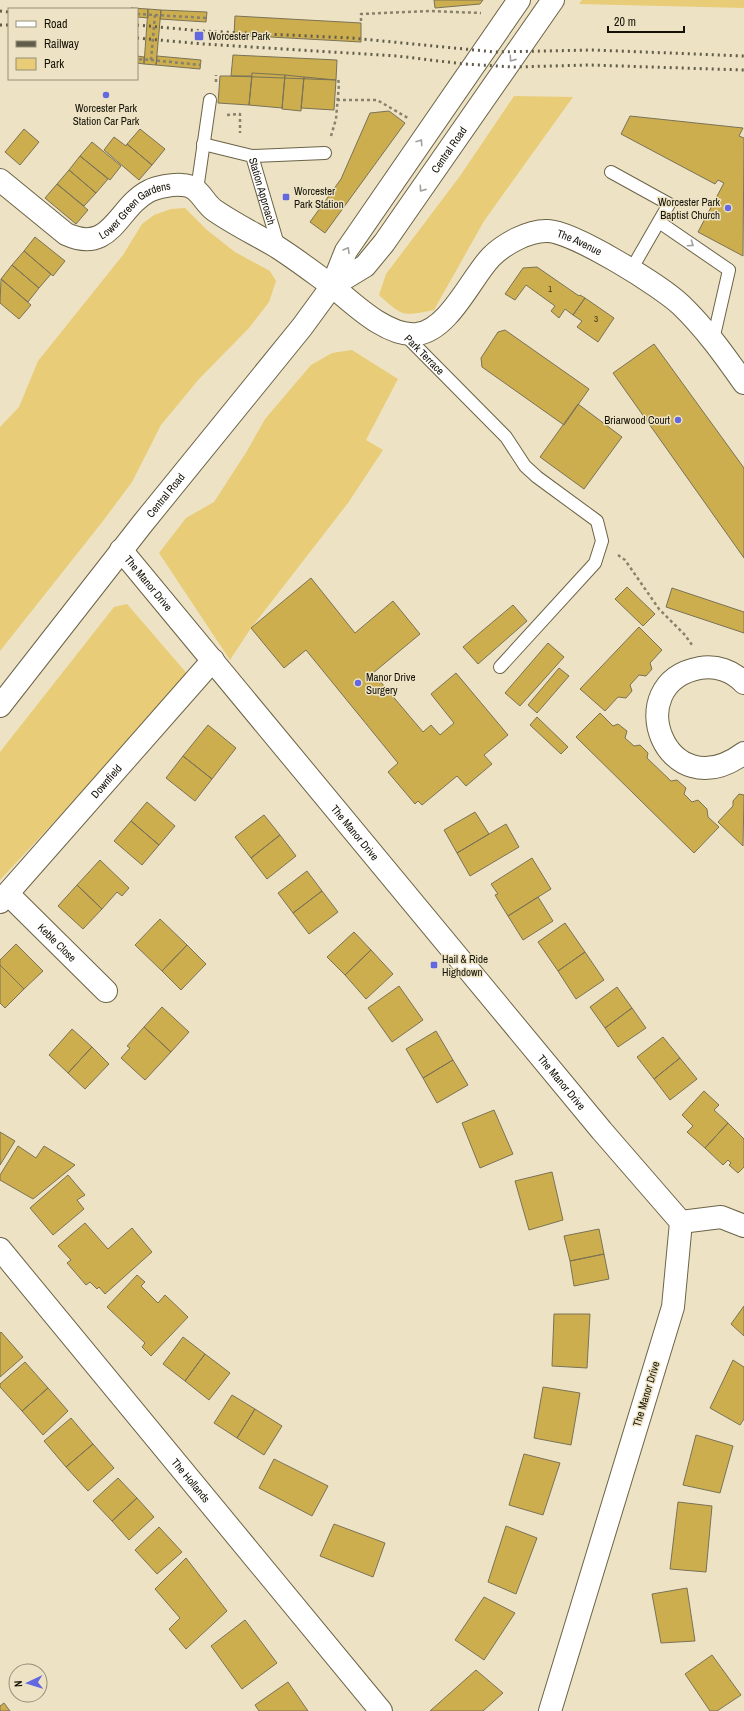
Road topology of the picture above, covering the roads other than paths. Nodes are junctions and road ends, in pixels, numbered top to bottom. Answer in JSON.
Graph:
{"nodes":[{"id":1,"x":519,"y":0,"type":"edge"},
{"id":2,"x":553,"y":0,"type":"edge"},
{"id":3,"x":210,"y":100,"type":"dead end"},
{"id":4,"x":203,"y":144,"type":"junction"},
{"id":5,"x":325,"y":153,"type":"road end"},
{"id":6,"x":252,"y":156,"type":"junction"},
{"id":7,"x":611,"y":172,"type":"dead end"},
{"id":8,"x":0,"y":180,"type":"edge"},
{"id":9,"x":196,"y":190,"type":"junction"},
{"id":10,"x":659,"y":222,"type":"junction"},
{"id":11,"x":279,"y":249,"type":"junction"},
{"id":12,"x":632,"y":270,"type":"junction"},
{"id":13,"x":332,"y":286,"type":"junction"},
{"id":14,"x":404,"y":333,"type":"junction"},
{"id":15,"x":713,"y":340,"type":"junction"},
{"id":16,"x":744,"y":383,"type":"edge"},
{"id":17,"x":122,"y":550,"type":"junction"},
{"id":18,"x":213,"y":660,"type":"junction"},
{"id":19,"x":500,"y":667,"type":"dead end"},
{"id":20,"x":744,"y":683,"type":"edge"},
{"id":21,"x":0,"y":706,"type":"edge"},
{"id":22,"x":744,"y":753,"type":"edge"},
{"id":23,"x":4,"y":898,"type":"edge"},
{"id":24,"x":106,"y":991,"type":"dead end"},
{"id":25,"x":682,"y":1222,"type":"junction"},
{"id":26,"x":744,"y":1226,"type":"edge"},
{"id":27,"x":0,"y":1250,"type":"edge"},
{"id":28,"x":381,"y":1711,"type":"edge"},
{"id":29,"x":550,"y":1711,"type":"edge"}],
"edges":[{"from":13,"to":1,"type":"street","name":"Central Road","one_way":true},
{"from":2,"to":13,"type":"street","name":"Central Road","one_way":true},
{"from":3,"to":4,"type":"lane"},
{"from":4,"to":6,"type":"lane","name":"Station Approach"},
{"from":4,"to":9,"type":"lane"},
{"from":5,"to":6,"type":"lane"},
{"from":6,"to":11,"type":"lane","name":"Station Approach"},
{"from":7,"to":10,"type":"lane"},
{"from":8,"to":9,"type":"street","name":"Lower Green Gardens"},
{"from":9,"to":11,"type":"street","name":"Park Terrace"},
{"from":10,"to":12,"type":"lane"},
{"from":10,"to":15,"type":"lane","one_way":true},
{"from":11,"to":13,"type":"street","name":"Park Terrace"},
{"from":12,"to":14,"type":"street","name":"The Avenue"},
{"from":12,"to":15,"type":"street","name":"The Avenue"},
{"from":13,"to":14,"type":"street","name":"Park Terrace"},
{"from":13,"to":17,"type":"street","name":"Central Road"},
{"from":14,"to":19,"type":"lane","name":"Park Terrace"},
{"from":15,"to":16,"type":"street","name":"The Avenue"},
{"from":17,"to":18,"type":"street","name":"The Manor Drive"},
{"from":17,"to":21,"type":"street","name":"Central Road"},
{"from":18,"to":23,"type":"street","name":"Downfield"},
{"from":18,"to":25,"type":"street","name":"The Manor Drive"},
{"from":20,"to":22,"type":"street"},
{"from":23,"to":24,"type":"street","name":"Keble Close"},
{"from":25,"to":26,"type":"street"},
{"from":25,"to":29,"type":"street","name":"The Manor Drive"},
{"from":27,"to":28,"type":"street","name":"The Hollands"}]}
